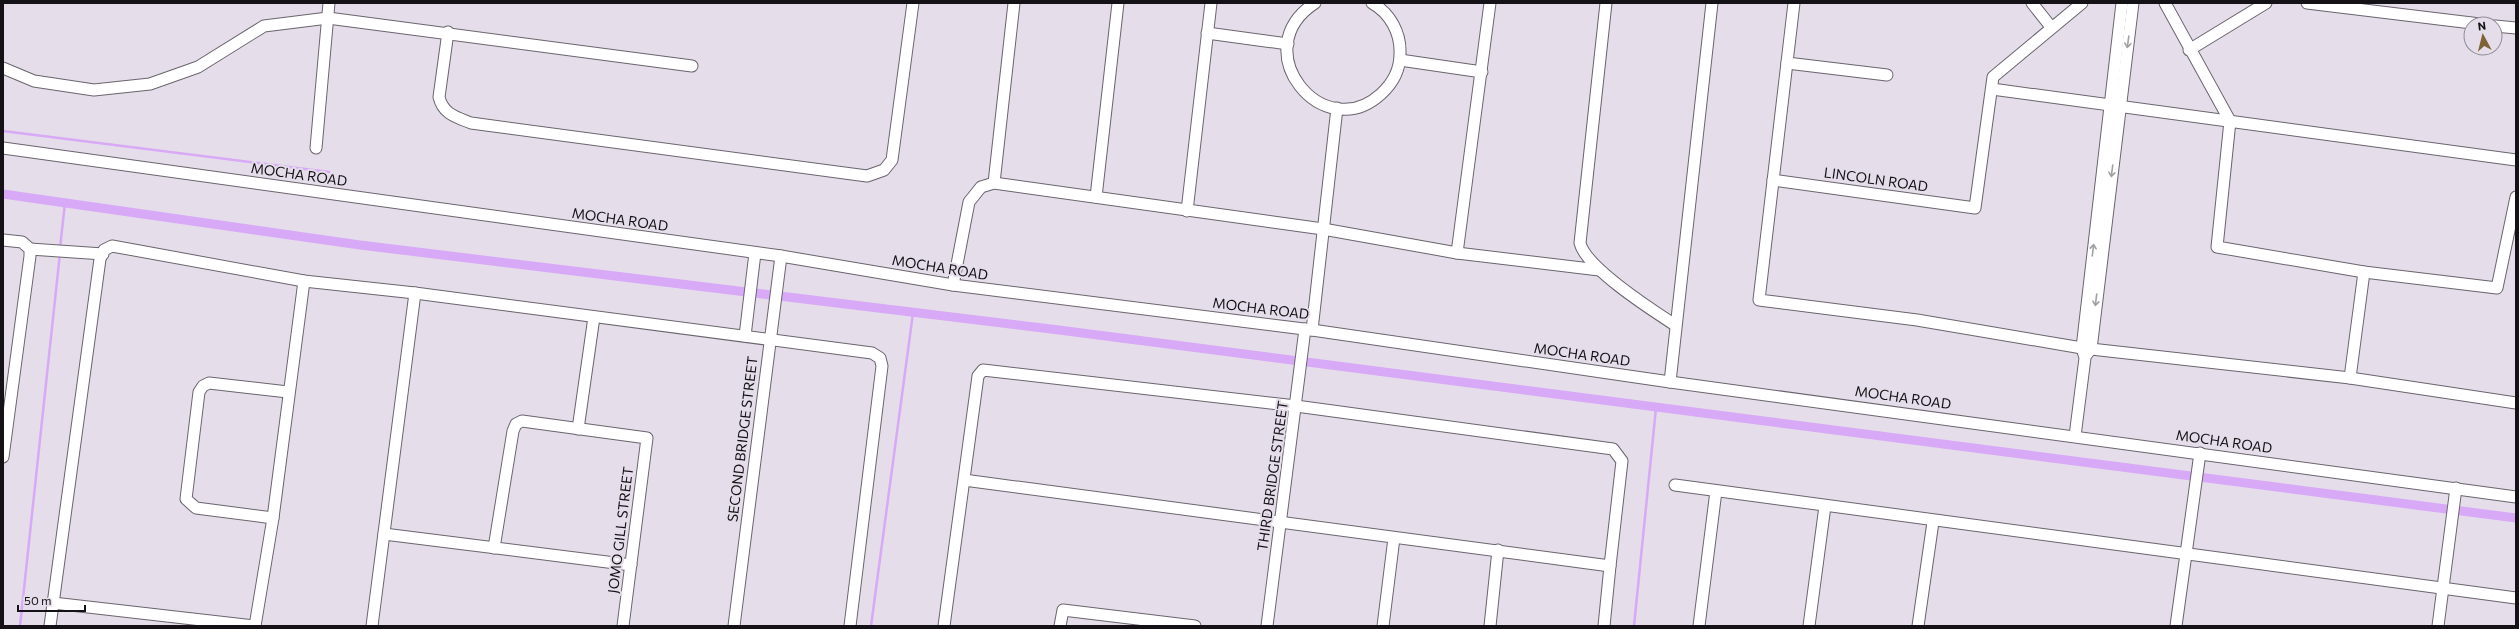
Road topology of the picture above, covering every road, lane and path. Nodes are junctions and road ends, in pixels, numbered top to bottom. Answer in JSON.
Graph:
{"nodes":[{"id":1,"x":330,"y":3,"type":"edge"},
{"id":2,"x":912,"y":3,"type":"edge"},
{"id":3,"x":1014,"y":3,"type":"edge"},
{"id":4,"x":1118,"y":3,"type":"edge"},
{"id":5,"x":1211,"y":3,"type":"edge"},
{"id":6,"x":1316,"y":3,"type":"edge"},
{"id":7,"x":1372,"y":3,"type":"edge"},
{"id":8,"x":1490,"y":3,"type":"edge"},
{"id":9,"x":1606,"y":3,"type":"edge"},
{"id":10,"x":1712,"y":3,"type":"edge"},
{"id":11,"x":1794,"y":3,"type":"edge"},
{"id":12,"x":2032,"y":3,"type":"edge"},
{"id":13,"x":2082,"y":3,"type":"edge"},
{"id":14,"x":2122,"y":3,"type":"edge"},
{"id":15,"x":2133,"y":3,"type":"edge"},
{"id":16,"x":2165,"y":3,"type":"edge"},
{"id":17,"x":2266,"y":3,"type":"edge"},
{"id":18,"x":2307,"y":3,"type":"edge"},
{"id":19,"x":328,"y":18,"type":"junction"},
{"id":20,"x":2463,"y":22,"type":"edge"},
{"id":21,"x":2051,"y":27,"type":"junction"},
{"id":22,"x":2503,"y":27,"type":"edge"},
{"id":23,"x":2516,"y":28,"type":"edge"},
{"id":24,"x":448,"y":32,"type":"junction"},
{"id":25,"x":1207,"y":33,"type":"junction"},
{"id":26,"x":1288,"y":44,"type":"junction"},
{"id":27,"x":2189,"y":50,"type":"junction"},
{"id":28,"x":1400,"y":60,"type":"junction"},
{"id":29,"x":1787,"y":63,"type":"junction"},
{"id":30,"x":692,"y":66,"type":"dead end"},
{"id":31,"x":3,"y":68,"type":"edge"},
{"id":32,"x":1482,"y":72,"type":"junction"},
{"id":33,"x":1887,"y":75,"type":"dead end"},
{"id":34,"x":1992,"y":89,"type":"junction"},
{"id":35,"x":2115,"y":107,"type":"junction"},
{"id":36,"x":1337,"y":108,"type":"junction"},
{"id":37,"x":2230,"y":121,"type":"junction"},
{"id":38,"x":3,"y":148,"type":"edge"},
{"id":39,"x":316,"y":148,"type":"dead end"},
{"id":40,"x":2516,"y":160,"type":"edge"},
{"id":41,"x":1773,"y":180,"type":"junction"},
{"id":42,"x":994,"y":183,"type":"junction"},
{"id":43,"x":1096,"y":197,"type":"junction"},
{"id":44,"x":2516,"y":197,"type":"edge"},
{"id":45,"x":1187,"y":211,"type":"junction"},
{"id":46,"x":1323,"y":229,"type":"junction"},
{"id":47,"x":3,"y":240,"type":"edge"},
{"id":48,"x":30,"y":249,"type":"junction"},
{"id":49,"x":755,"y":252,"type":"junction"},
{"id":50,"x":1457,"y":253,"type":"junction"},
{"id":51,"x":102,"y":254,"type":"junction"},
{"id":52,"x":781,"y":256,"type":"junction"},
{"id":53,"x":1599,"y":270,"type":"junction"},
{"id":54,"x":2364,"y":272,"type":"junction"},
{"id":55,"x":304,"y":281,"type":"junction"},
{"id":56,"x":953,"y":285,"type":"junction"},
{"id":57,"x":415,"y":293,"type":"junction"},
{"id":58,"x":594,"y":316,"type":"junction"},
{"id":59,"x":1675,"y":325,"type":"junction"},
{"id":60,"x":1308,"y":329,"type":"junction"},
{"id":61,"x":745,"y":336,"type":"junction"},
{"id":62,"x":770,"y":339,"type":"junction"},
{"id":63,"x":2086,"y":352,"type":"junction"},
{"id":64,"x":2350,"y":378,"type":"junction"},
{"id":65,"x":1670,"y":382,"type":"junction"},
{"id":66,"x":288,"y":392,"type":"junction"},
{"id":67,"x":2516,"y":403,"type":"edge"},
{"id":68,"x":1296,"y":406,"type":"junction"},
{"id":69,"x":578,"y":429,"type":"junction"},
{"id":70,"x":2075,"y":436,"type":"junction"},
{"id":71,"x":3,"y":457,"type":"edge"},
{"id":72,"x":2199,"y":459,"type":"junction"},
{"id":73,"x":964,"y":480,"type":"junction"},
{"id":74,"x":1675,"y":486,"type":"dead end"},
{"id":75,"x":2456,"y":488,"type":"junction"},
{"id":76,"x":1716,"y":491,"type":"junction"},
{"id":77,"x":2516,"y":497,"type":"edge"},
{"id":78,"x":1825,"y":506,"type":"junction"},
{"id":79,"x":273,"y":518,"type":"junction"},
{"id":80,"x":1281,"y":522,"type":"junction"},
{"id":81,"x":1932,"y":522,"type":"junction"},
{"id":82,"x":384,"y":534,"type":"junction"},
{"id":83,"x":1394,"y":538,"type":"junction"},
{"id":84,"x":494,"y":548,"type":"junction"},
{"id":85,"x":1498,"y":550,"type":"junction"},
{"id":86,"x":2187,"y":553,"type":"junction"},
{"id":87,"x":631,"y":565,"type":"junction"},
{"id":88,"x":1610,"y":566,"type":"junction"},
{"id":89,"x":2443,"y":588,"type":"junction"},
{"id":90,"x":2516,"y":598,"type":"edge"},
{"id":91,"x":53,"y":602,"type":"junction"},
{"id":92,"x":169,"y":621,"type":"edge"},
{"id":93,"x":50,"y":626,"type":"edge"},
{"id":94,"x":255,"y":626,"type":"edge"},
{"id":95,"x":372,"y":626,"type":"edge"},
{"id":96,"x":623,"y":626,"type":"edge"},
{"id":97,"x":734,"y":626,"type":"edge"},
{"id":98,"x":850,"y":626,"type":"edge"},
{"id":99,"x":944,"y":626,"type":"edge"},
{"id":100,"x":1060,"y":626,"type":"edge"},
{"id":101,"x":1195,"y":626,"type":"edge"},
{"id":102,"x":1267,"y":626,"type":"edge"},
{"id":103,"x":1383,"y":626,"type":"edge"},
{"id":104,"x":1490,"y":626,"type":"edge"},
{"id":105,"x":1604,"y":626,"type":"edge"},
{"id":106,"x":1699,"y":626,"type":"edge"},
{"id":107,"x":1810,"y":626,"type":"edge"},
{"id":108,"x":1921,"y":626,"type":"edge"},
{"id":109,"x":2176,"y":626,"type":"edge"},
{"id":110,"x":2438,"y":626,"type":"edge"}],
"edges":[{"from":1,"to":19,"type":"street"},
{"from":2,"to":24,"type":"street"},
{"from":3,"to":42,"type":"street"},
{"from":4,"to":43,"type":"street"},
{"from":5,"to":25,"type":"street"},
{"from":6,"to":26,"type":"street"},
{"from":7,"to":28,"type":"street"},
{"from":8,"to":32,"type":"street"},
{"from":9,"to":53,"type":"street"},
{"from":10,"to":59,"type":"street"},
{"from":11,"to":29,"type":"street"},
{"from":12,"to":21,"type":"street"},
{"from":13,"to":21,"type":"street"},
{"from":14,"to":35,"type":"street"},
{"from":15,"to":35,"type":"street","one_way":true},
{"from":16,"to":27,"type":"street"},
{"from":17,"to":27,"type":"street"},
{"from":18,"to":20,"type":"street"},
{"from":19,"to":24,"type":"street"},
{"from":19,"to":31,"type":"street"},
{"from":19,"to":39,"type":"street"},
{"from":21,"to":34,"type":"street"},
{"from":22,"to":23,"type":"street"},
{"from":24,"to":30,"type":"street"},
{"from":25,"to":26,"type":"street"},
{"from":25,"to":45,"type":"street"},
{"from":26,"to":36,"type":"street"},
{"from":27,"to":37,"type":"street"},
{"from":28,"to":32,"type":"street"},
{"from":28,"to":36,"type":"street"},
{"from":29,"to":33,"type":"street"},
{"from":29,"to":41,"type":"street"},
{"from":32,"to":50,"type":"street"},
{"from":34,"to":35,"type":"street"},
{"from":34,"to":41,"type":"street","name":"LINCOLN ROAD"},
{"from":35,"to":37,"type":"street"},
{"from":35,"to":63,"type":"street"},
{"from":36,"to":46,"type":"street","name":"THIRD BRIDGE STREET"},
{"from":37,"to":40,"type":"street"},
{"from":37,"to":54,"type":"street"},
{"from":38,"to":49,"type":"street","name":"MOCHA ROAD"},
{"from":41,"to":63,"type":"street"},
{"from":42,"to":43,"type":"street"},
{"from":42,"to":56,"type":"street"},
{"from":43,"to":45,"type":"street"},
{"from":44,"to":54,"type":"street"},
{"from":45,"to":46,"type":"street"},
{"from":46,"to":50,"type":"street"},
{"from":46,"to":60,"type":"street","name":"THIRD BRIDGE STREET"},
{"from":47,"to":48,"type":"street"},
{"from":48,"to":51,"type":"street"},
{"from":48,"to":71,"type":"street"},
{"from":49,"to":52,"type":"street","name":"MOCHA ROAD"},
{"from":49,"to":61,"type":"street"},
{"from":50,"to":53,"type":"street"},
{"from":51,"to":55,"type":"street"},
{"from":51,"to":91,"type":"street"},
{"from":52,"to":56,"type":"street","name":"MOCHA ROAD"},
{"from":52,"to":62,"type":"street","name":"SECOND BRIDGE STREET"},
{"from":53,"to":59,"type":"street"},
{"from":54,"to":64,"type":"street"},
{"from":55,"to":57,"type":"street"},
{"from":55,"to":66,"type":"street"},
{"from":56,"to":60,"type":"street","name":"MOCHA ROAD"},
{"from":57,"to":58,"type":"street"},
{"from":57,"to":82,"type":"street"},
{"from":58,"to":61,"type":"street"},
{"from":58,"to":69,"type":"street"},
{"from":59,"to":65,"type":"street"},
{"from":60,"to":65,"type":"street","name":"MOCHA ROAD"},
{"from":60,"to":68,"type":"street","name":"THIRD BRIDGE STREET"},
{"from":61,"to":62,"type":"street"},
{"from":62,"to":97,"type":"street","name":"SECOND BRIDGE STREET"},
{"from":62,"to":98,"type":"street"},
{"from":63,"to":64,"type":"street"},
{"from":63,"to":70,"type":"street"},
{"from":64,"to":67,"type":"street"},
{"from":65,"to":70,"type":"street","name":"MOCHA ROAD"},
{"from":66,"to":79,"type":"street"},
{"from":66,"to":79,"type":"street"},
{"from":68,"to":73,"type":"street"},
{"from":68,"to":80,"type":"street","name":"THIRD BRIDGE STREET"},
{"from":68,"to":88,"type":"street"},
{"from":69,"to":84,"type":"street"},
{"from":69,"to":87,"type":"street","name":"JOMO GILL STREET"},
{"from":70,"to":72,"type":"street","name":"MOCHA ROAD"},
{"from":72,"to":75,"type":"street","name":"MOCHA ROAD"},
{"from":72,"to":86,"type":"street"},
{"from":73,"to":80,"type":"street"},
{"from":73,"to":99,"type":"street"},
{"from":74,"to":76,"type":"street"},
{"from":75,"to":77,"type":"street","name":"MOCHA ROAD"},
{"from":75,"to":89,"type":"street"},
{"from":76,"to":78,"type":"street"},
{"from":76,"to":106,"type":"street"},
{"from":78,"to":81,"type":"street"},
{"from":78,"to":107,"type":"street"},
{"from":79,"to":94,"type":"street"},
{"from":80,"to":83,"type":"street"},
{"from":80,"to":102,"type":"street","name":"THIRD BRIDGE STREET"},
{"from":81,"to":86,"type":"street"},
{"from":81,"to":108,"type":"street"},
{"from":82,"to":84,"type":"street"},
{"from":82,"to":95,"type":"street"},
{"from":83,"to":85,"type":"street"},
{"from":83,"to":103,"type":"street"},
{"from":84,"to":87,"type":"street"},
{"from":85,"to":88,"type":"street"},
{"from":85,"to":104,"type":"street"},
{"from":86,"to":89,"type":"street"},
{"from":86,"to":109,"type":"street"},
{"from":87,"to":96,"type":"street","name":"JOMO GILL STREET"},
{"from":88,"to":105,"type":"street"},
{"from":89,"to":90,"type":"street"},
{"from":89,"to":110,"type":"street"},
{"from":91,"to":92,"type":"street"},
{"from":91,"to":93,"type":"street"},
{"from":92,"to":94,"type":"street"},
{"from":100,"to":101,"type":"street"}]}
